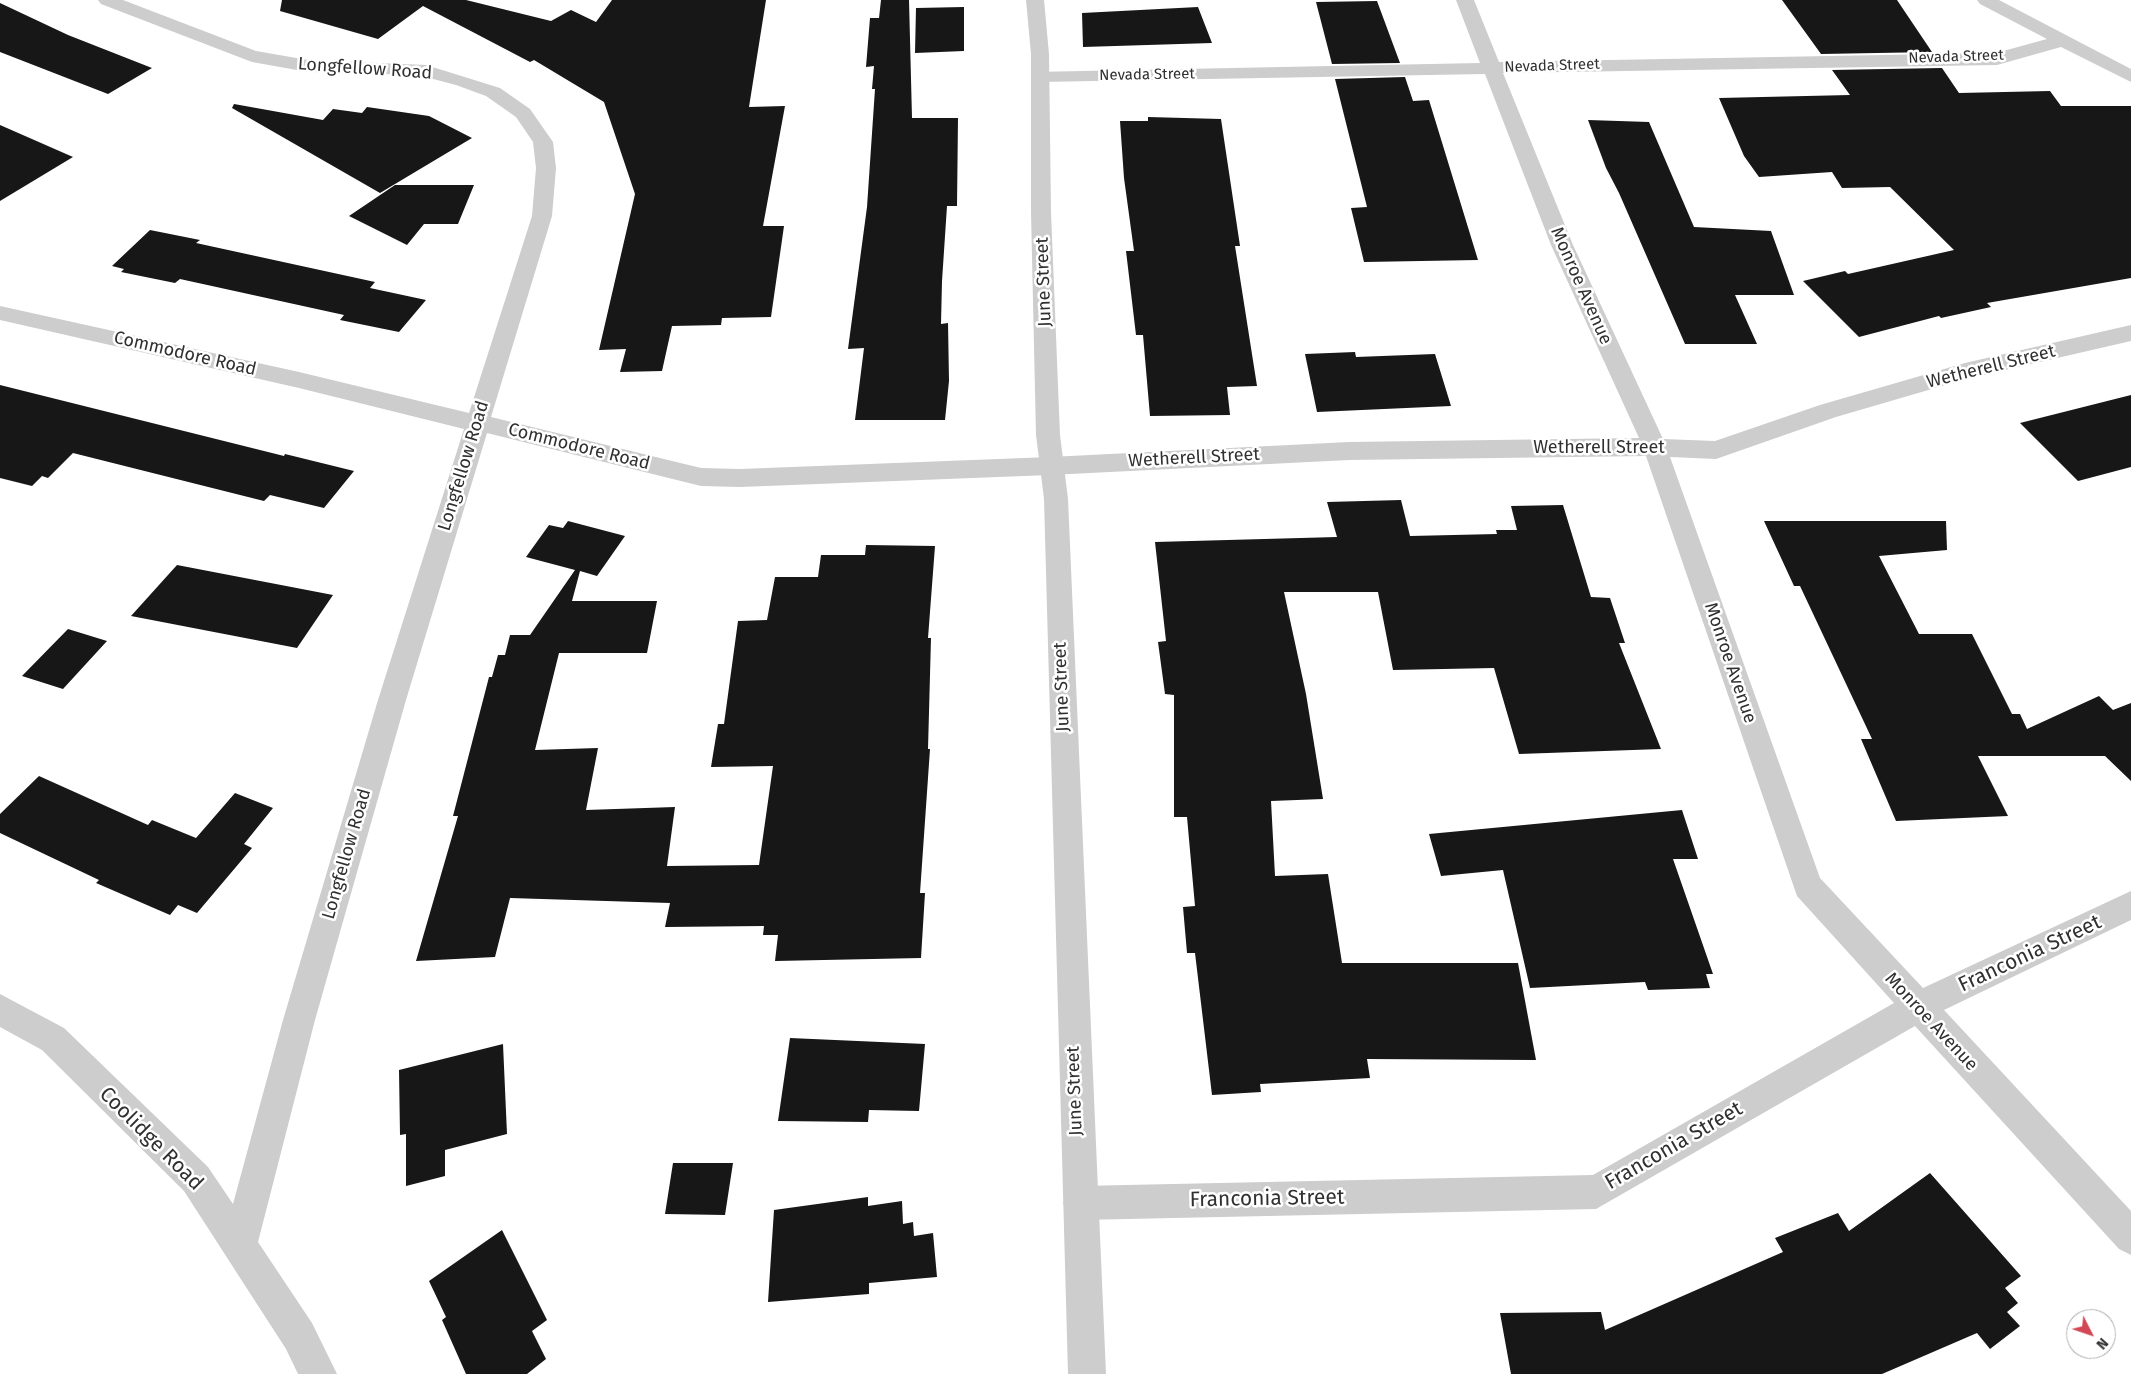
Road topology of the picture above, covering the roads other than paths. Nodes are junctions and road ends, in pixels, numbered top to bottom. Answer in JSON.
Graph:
{"nodes":[{"id":1,"x":107,"y":0,"type":"edge"},
{"id":2,"x":1034,"y":0,"type":"edge"},
{"id":3,"x":1465,"y":0,"type":"edge"},
{"id":4,"x":1986,"y":0,"type":"edge"},
{"id":5,"x":2061,"y":41,"type":"junction"},
{"id":6,"x":1492,"y":68,"type":"junction"},
{"id":7,"x":1040,"y":76,"type":"junction"},
{"id":8,"x":2131,"y":76,"type":"edge"},
{"id":9,"x":0,"y":313,"type":"edge"},
{"id":10,"x":2131,"y":333,"type":"edge"},
{"id":11,"x":479,"y":424,"type":"junction"},
{"id":12,"x":1655,"y":447,"type":"junction"},
{"id":13,"x":1050,"y":466,"type":"junction"},
{"id":14,"x":2131,"y":905,"type":"edge"},
{"id":15,"x":1917,"y":1007,"type":"junction"},
{"id":16,"x":0,"y":1010,"type":"edge"},
{"id":17,"x":1080,"y":1203,"type":"junction"},
{"id":18,"x":2131,"y":1237,"type":"edge"},
{"id":19,"x":240,"y":1244,"type":"junction"},
{"id":20,"x":318,"y":1374,"type":"edge"},
{"id":21,"x":1087,"y":1374,"type":"edge"}],
"edges":[{"from":1,"to":11,"type":"street","name":"Longfellow Road"},
{"from":2,"to":7,"type":"street","name":"June Street"},
{"from":3,"to":6,"type":"street","name":"Monroe Avenue"},
{"from":4,"to":5,"type":"street"},
{"from":5,"to":6,"type":"street","name":"Nevada Street"},
{"from":5,"to":8,"type":"street"},
{"from":6,"to":7,"type":"street","name":"Nevada Street"},
{"from":6,"to":12,"type":"street","name":"Monroe Avenue"},
{"from":7,"to":13,"type":"street","name":"June Street"},
{"from":9,"to":11,"type":"street","name":"Commodore Road"},
{"from":10,"to":12,"type":"street","name":"Wetherell Street"},
{"from":11,"to":13,"type":"street","name":"Commodore Road"},
{"from":11,"to":19,"type":"street","name":"Longfellow Road"},
{"from":12,"to":13,"type":"street","name":"Wetherell Street"},
{"from":12,"to":15,"type":"street","name":"Monroe Avenue"},
{"from":13,"to":17,"type":"street","name":"June Street"},
{"from":14,"to":15,"type":"street","name":"Franconia Street"},
{"from":15,"to":17,"type":"street","name":"Franconia Street"},
{"from":15,"to":18,"type":"street","name":"Monroe Avenue"},
{"from":16,"to":19,"type":"street","name":"Coolidge Road"},
{"from":17,"to":21,"type":"street","name":"June Street"},
{"from":19,"to":20,"type":"street","name":"Coolidge Road"}]}
